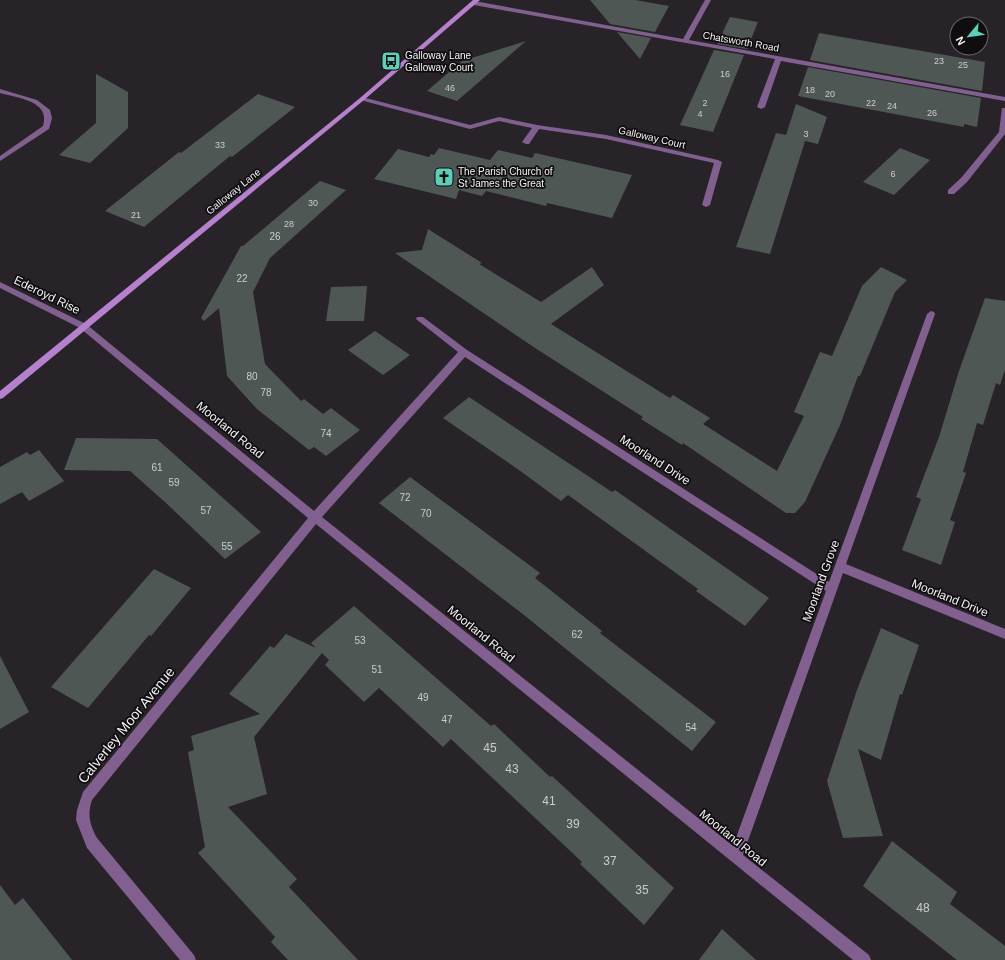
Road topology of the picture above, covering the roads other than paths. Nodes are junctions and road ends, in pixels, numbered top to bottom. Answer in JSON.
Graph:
{"nodes":[{"id":1,"x":708,"y":0,"type":"edge"},
{"id":2,"x":476,"y":1,"type":"edge"},
{"id":3,"x":685,"y":41,"type":"junction"},
{"id":4,"x":779,"y":58,"type":"junction"},
{"id":5,"x":0,"y":91,"type":"edge"},
{"id":6,"x":362,"y":99,"type":"junction"},
{"id":7,"x":1005,"y":99,"type":"edge"},
{"id":8,"x":761,"y":107,"type":"dead end"},
{"id":9,"x":1005,"y":110,"type":"edge"},
{"id":10,"x":537,"y":127,"type":"junction"},
{"id":11,"x":526,"y":142,"type":"dead end"},
{"id":12,"x":0,"y":159,"type":"edge"},
{"id":13,"x":951,"y":192,"type":"dead end"},
{"id":14,"x":706,"y":205,"type":"dead end"},
{"id":15,"x":0,"y":285,"type":"edge"},
{"id":16,"x":931,"y":314,"type":"dead end"},
{"id":17,"x":420,"y":319,"type":"dead end"},
{"id":18,"x":83,"y":326,"type":"junction"},
{"id":19,"x":464,"y":352,"type":"junction"},
{"id":20,"x":0,"y":396,"type":"edge"},
{"id":21,"x":315,"y":517,"type":"junction"},
{"id":22,"x":841,"y":567,"type":"junction"},
{"id":23,"x":832,"y":589,"type":"junction"},
{"id":24,"x":1005,"y":634,"type":"edge"},
{"id":25,"x":736,"y":857,"type":"junction"},
{"id":26,"x":188,"y":960,"type":"edge"},
{"id":27,"x":864,"y":960,"type":"edge"}],
"edges":[{"from":1,"to":3,"type":"street"},
{"from":2,"to":3,"type":"street","name":"Chatsworth Road"},
{"from":2,"to":6,"type":"main road","name":"Galloway Lane"},
{"from":3,"to":4,"type":"street","name":"Chatsworth Road"},
{"from":4,"to":7,"type":"street","name":"Chatsworth Road"},
{"from":4,"to":8,"type":"street"},
{"from":5,"to":12,"type":"street"},
{"from":6,"to":10,"type":"street","name":"Galloway Court"},
{"from":6,"to":18,"type":"main road","name":"Galloway Lane"},
{"from":9,"to":13,"type":"street"},
{"from":10,"to":11,"type":"street"},
{"from":10,"to":14,"type":"street","name":"Galloway Court"},
{"from":15,"to":18,"type":"street","name":"Ederoyd Rise"},
{"from":16,"to":22,"type":"street","name":"Moorland Grove"},
{"from":17,"to":19,"type":"street","name":"Moorland Drive"},
{"from":18,"to":20,"type":"main road","name":"Galloway Lane"},
{"from":18,"to":21,"type":"street","name":"Moorland Road"},
{"from":19,"to":21,"type":"street"},
{"from":19,"to":23,"type":"street","name":"Moorland Drive"},
{"from":21,"to":25,"type":"street","name":"Moorland Road"},
{"from":21,"to":26,"type":"street","name":"Calverley Moor Avenue"},
{"from":22,"to":23,"type":"street","name":"Moorland Grove"},
{"from":22,"to":24,"type":"street","name":"Moorland Drive"},
{"from":23,"to":25,"type":"street","name":"Moorland Grove"},
{"from":25,"to":27,"type":"street","name":"Moorland Road"}]}
